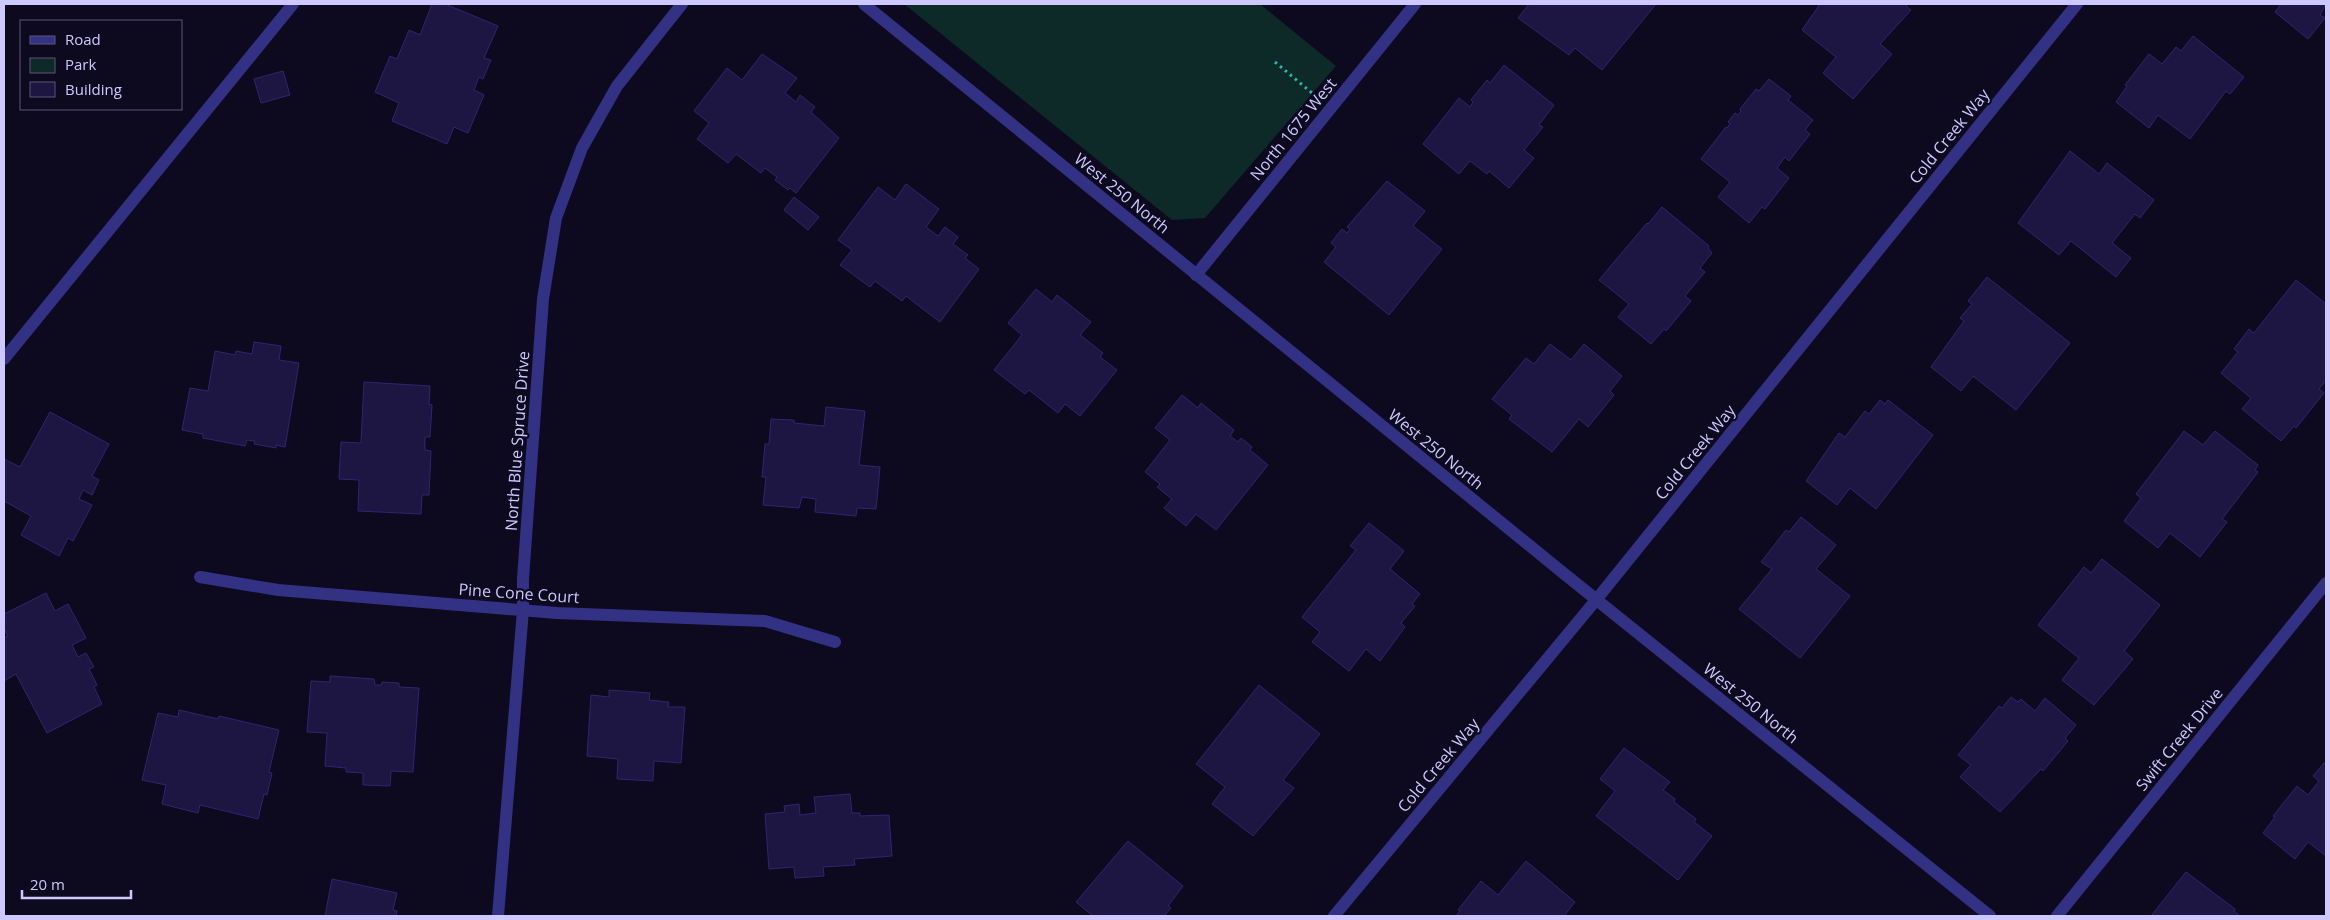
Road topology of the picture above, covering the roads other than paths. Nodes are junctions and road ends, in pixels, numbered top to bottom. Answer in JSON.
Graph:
{"nodes":[{"id":1,"x":292,"y":4,"type":"edge"},
{"id":2,"x":682,"y":4,"type":"edge"},
{"id":3,"x":864,"y":4,"type":"edge"},
{"id":4,"x":1415,"y":4,"type":"edge"},
{"id":5,"x":2077,"y":4,"type":"edge"},
{"id":6,"x":1196,"y":276,"type":"junction"},
{"id":7,"x":4,"y":359,"type":"edge"},
{"id":8,"x":200,"y":577,"type":"dead end"},
{"id":9,"x":2326,"y":583,"type":"edge"},
{"id":10,"x":1596,"y":600,"type":"junction"},
{"id":11,"x":523,"y":610,"type":"junction"},
{"id":12,"x":835,"y":642,"type":"dead end"},
{"id":13,"x":498,"y":916,"type":"edge"},
{"id":14,"x":1334,"y":916,"type":"edge"},
{"id":15,"x":1990,"y":916,"type":"edge"},
{"id":16,"x":2057,"y":916,"type":"edge"}],
"edges":[{"from":1,"to":7,"type":"street"},
{"from":2,"to":11,"type":"street","name":"North Blue Spruce Drive"},
{"from":3,"to":6,"type":"street","name":"West 250 North"},
{"from":4,"to":6,"type":"street","name":"North 1675 West"},
{"from":5,"to":10,"type":"street","name":"Cold Creek Way"},
{"from":6,"to":10,"type":"street","name":"West 250 North"},
{"from":8,"to":11,"type":"street","name":"Pine Cone Court"},
{"from":9,"to":16,"type":"street","name":"Swift Creek Drive"},
{"from":10,"to":14,"type":"street","name":"Cold Creek Way"},
{"from":10,"to":15,"type":"street","name":"West 250 North"},
{"from":11,"to":12,"type":"street","name":"Pine Cone Court"},
{"from":11,"to":13,"type":"street","name":"North Blue Spruce Drive"}]}
